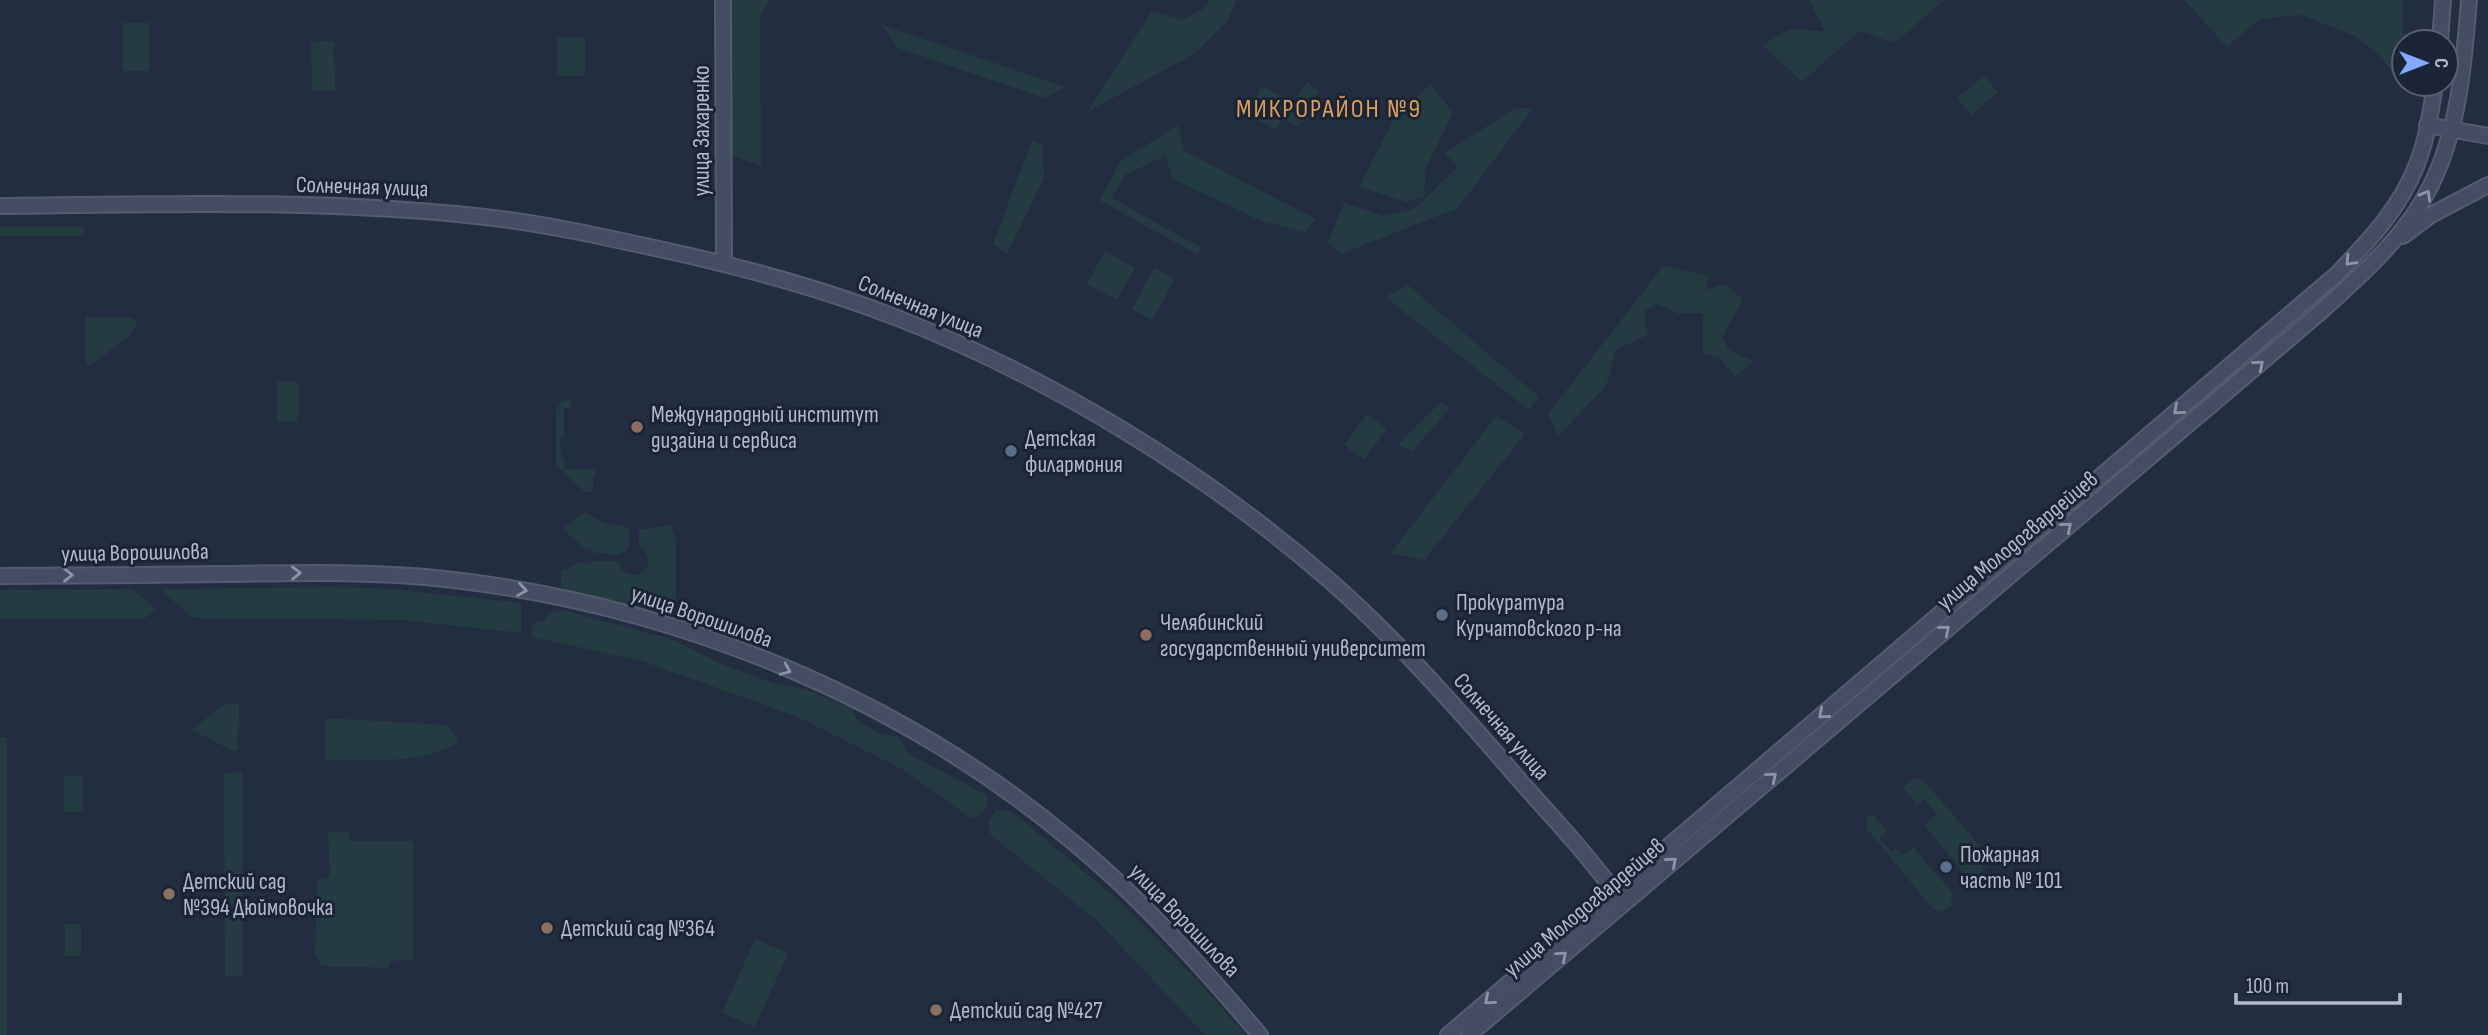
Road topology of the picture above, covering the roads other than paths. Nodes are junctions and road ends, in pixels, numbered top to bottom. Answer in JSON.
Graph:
{"nodes":[{"id":1,"x":723,"y":0,"type":"edge"},
{"id":2,"x":2443,"y":0,"type":"edge"},
{"id":3,"x":2469,"y":0,"type":"edge"},
{"id":4,"x":2441,"y":28,"type":"edge"},
{"id":5,"x":2432,"y":98,"type":"edge"},
{"id":6,"x":2427,"y":125,"type":"junction"},
{"id":7,"x":2451,"y":129,"type":"junction"},
{"id":8,"x":2488,"y":136,"type":"edge"},
{"id":9,"x":2488,"y":185,"type":"edge"},
{"id":10,"x":0,"y":205,"type":"edge"},
{"id":11,"x":2385,"y":249,"type":"junction"},
{"id":12,"x":724,"y":263,"type":"junction"},
{"id":13,"x":2004,"y":560,"type":"junction"},
{"id":14,"x":2015,"y":571,"type":"junction"},
{"id":15,"x":0,"y":576,"type":"edge"},
{"id":16,"x":1855,"y":685,"type":"junction"},
{"id":17,"x":1866,"y":697,"type":"junction"},
{"id":18,"x":1621,"y":897,"type":"junction"},
{"id":19,"x":1260,"y":1035,"type":"edge"},
{"id":20,"x":1448,"y":1035,"type":"edge"},
{"id":21,"x":1469,"y":1035,"type":"edge"}],
"edges":[{"from":1,"to":12,"type":"street","name":"улица Захаренко"},
{"from":2,"to":4,"type":"street"},
{"from":3,"to":7,"type":"street","name":"улица Молодогвардейцев"},
{"from":5,"to":6,"type":"street","name":"улица Молодогвардейцев"},
{"from":6,"to":7,"type":"street"},
{"from":6,"to":13,"type":"street","name":"улица Молодогвардейцев","one_way":true},
{"from":7,"to":8,"type":"street"},
{"from":11,"to":7,"type":"street","name":"улица Молодогвардейцев","one_way":true},
{"from":9,"to":11,"type":"street"},
{"from":10,"to":12,"type":"street","name":"Солнечная улица"},
{"from":14,"to":11,"type":"street","name":"улица Молодогвардейцев","one_way":true},
{"from":12,"to":18,"type":"street","name":"Солнечная улица"},
{"from":13,"to":14,"type":"street"},
{"from":13,"to":16,"type":"street","name":"улица Молодогвардейцев"},
{"from":17,"to":14,"type":"street","name":"улица Молодогвардейцев","one_way":true},
{"from":15,"to":19,"type":"street","name":"улица Ворошилова","one_way":true},
{"from":16,"to":17,"type":"street"},
{"from":16,"to":18,"type":"street","name":"улица Молодогвардейцев","one_way":true},
{"from":18,"to":17,"type":"street","name":"улица Молодогвардейцев","one_way":true},
{"from":18,"to":20,"type":"street","name":"улица Молодогвардейцев","one_way":true},
{"from":21,"to":18,"type":"street","name":"улица Молодогвардейцев","one_way":true}]}
